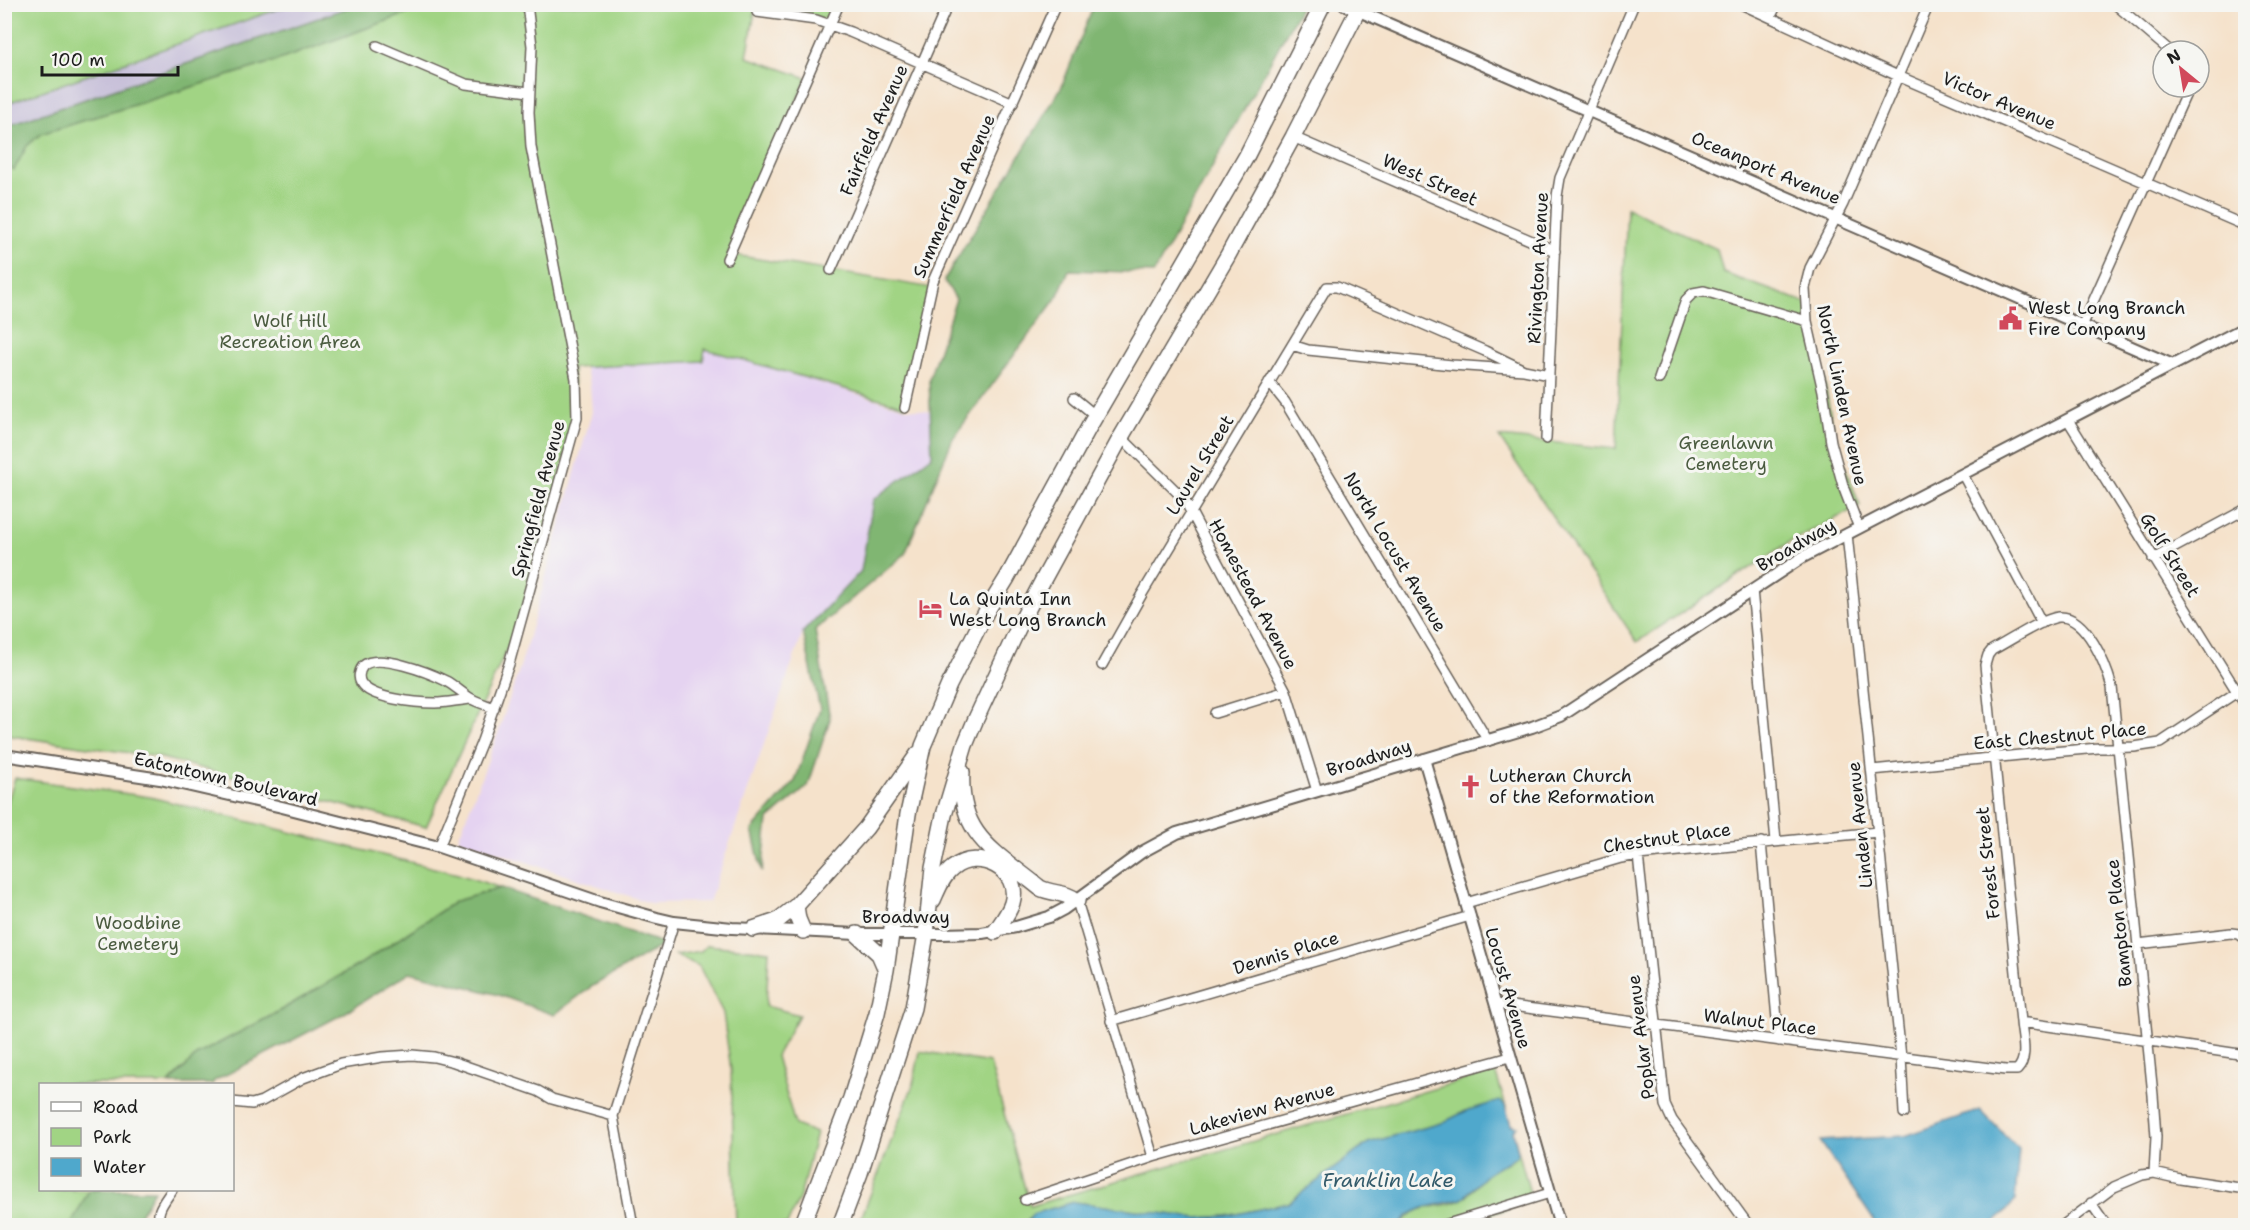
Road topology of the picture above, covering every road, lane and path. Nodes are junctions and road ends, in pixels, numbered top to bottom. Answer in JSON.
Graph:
{"nodes":[{"id":1,"x":527,"y":4,"type":"edge"},
{"id":2,"x":839,"y":4,"type":"edge"},
{"id":3,"x":948,"y":4,"type":"edge"},
{"id":4,"x":1056,"y":4,"type":"edge"},
{"id":5,"x":1323,"y":4,"type":"edge"},
{"id":6,"x":1634,"y":4,"type":"edge"},
{"id":7,"x":1741,"y":4,"type":"edge"},
{"id":8,"x":1777,"y":4,"type":"edge"},
{"id":9,"x":1929,"y":4,"type":"edge"},
{"id":10,"x":2115,"y":4,"type":"edge"},
{"id":11,"x":1355,"y":7,"type":"edge"},
{"id":12,"x":757,"y":12,"type":"dead end"},
{"id":13,"x":1771,"y":16,"type":"junction"},
{"id":14,"x":830,"y":25,"type":"junction"},
{"id":15,"x":2156,"y":39,"type":"edge"},
{"id":16,"x":377,"y":46,"type":"dead end"},
{"id":17,"x":922,"y":64,"type":"junction"},
{"id":18,"x":1898,"y":76,"type":"junction"},
{"id":19,"x":529,"y":92,"type":"junction"},
{"id":20,"x":2183,"y":99,"type":"edge"},
{"id":21,"x":1013,"y":103,"type":"junction"},
{"id":22,"x":1588,"y":111,"type":"junction"},
{"id":23,"x":1293,"y":137,"type":"junction"},
{"id":24,"x":2145,"y":182,"type":"junction"},
{"id":25,"x":1836,"y":218,"type":"junction"},
{"id":26,"x":2246,"y":226,"type":"edge"},
{"id":27,"x":1555,"y":250,"type":"junction"},
{"id":28,"x":727,"y":259,"type":"dead end"},
{"id":29,"x":831,"y":270,"type":"dead end"},
{"id":30,"x":1807,"y":321,"type":"junction"},
{"id":31,"x":2083,"y":324,"type":"junction"},
{"id":32,"x":2246,"y":327,"type":"edge"},
{"id":33,"x":1292,"y":345,"type":"junction"},
{"id":34,"x":2173,"y":365,"type":"junction"},
{"id":35,"x":1524,"y":370,"type":"junction"},
{"id":36,"x":1549,"y":375,"type":"junction"},
{"id":37,"x":1659,"y":379,"type":"dead end"},
{"id":38,"x":1269,"y":382,"type":"junction"},
{"id":39,"x":1074,"y":398,"type":"dead end"},
{"id":40,"x":905,"y":408,"type":"dead end"},
{"id":41,"x":1096,"y":416,"type":"junction"},
{"id":42,"x":2068,"y":420,"type":"junction"},
{"id":43,"x":1121,"y":437,"type":"junction"},
{"id":44,"x":1546,"y":440,"type":"dead end"},
{"id":45,"x":1963,"y":475,"type":"junction"},
{"id":46,"x":2246,"y":509,"type":"edge"},
{"id":47,"x":1191,"y":513,"type":"junction"},
{"id":48,"x":1859,"y":528,"type":"junction"},
{"id":49,"x":1847,"y":534,"type":"junction"},
{"id":50,"x":2153,"y":559,"type":"junction"},
{"id":51,"x":1752,"y":590,"type":"junction"},
{"id":52,"x":2042,"y":623,"type":"junction"},
{"id":53,"x":1102,"y":665,"type":"dead end"},
{"id":54,"x":1286,"y":691,"type":"junction"},
{"id":55,"x":2237,"y":692,"type":"junction"},
{"id":56,"x":471,"y":699,"type":"junction"},
{"id":57,"x":2245,"y":703,"type":"edge"},
{"id":58,"x":494,"y":708,"type":"junction"},
{"id":59,"x":1215,"y":713,"type":"dead end"},
{"id":60,"x":1488,"y":741,"type":"junction"},
{"id":61,"x":923,"y":746,"type":"junction"},
{"id":62,"x":2118,"y":747,"type":"junction"},
{"id":63,"x":4,"y":755,"type":"edge"},
{"id":64,"x":962,"y":757,"type":"junction"},
{"id":65,"x":1994,"y":758,"type":"junction"},
{"id":66,"x":1424,"y":759,"type":"junction"},
{"id":67,"x":1872,"y":771,"type":"junction"},
{"id":68,"x":1317,"y":791,"type":"junction"},
{"id":69,"x":1878,"y":832,"type":"junction"},
{"id":70,"x":1776,"y":841,"type":"junction"},
{"id":71,"x":1761,"y":842,"type":"junction"},
{"id":72,"x":438,"y":847,"type":"junction"},
{"id":73,"x":1638,"y":855,"type":"junction"},
{"id":74,"x":1077,"y":901,"type":"junction"},
{"id":75,"x":1466,"y":903,"type":"junction"},
{"id":76,"x":796,"y":906,"type":"junction"},
{"id":77,"x":928,"y":908,"type":"junction"},
{"id":78,"x":1470,"y":916,"type":"junction"},
{"id":79,"x":674,"y":922,"type":"junction"},
{"id":80,"x":753,"y":929,"type":"junction"},
{"id":81,"x":803,"y":931,"type":"junction"},
{"id":82,"x":995,"y":932,"type":"junction"},
{"id":83,"x":857,"y":934,"type":"junction"},
{"id":84,"x":891,"y":934,"type":"junction"},
{"id":85,"x":926,"y":934,"type":"junction"},
{"id":86,"x":2246,"y":939,"type":"edge"},
{"id":87,"x":2138,"y":944,"type":"junction"},
{"id":88,"x":886,"y":970,"type":"junction"},
{"id":89,"x":1496,"y":1004,"type":"junction"},
{"id":90,"x":1111,"y":1022,"type":"junction"},
{"id":91,"x":2021,"y":1022,"type":"junction"},
{"id":92,"x":1655,"y":1025,"type":"junction"},
{"id":93,"x":2147,"y":1040,"type":"junction"},
{"id":94,"x":1779,"y":1041,"type":"junction"},
{"id":95,"x":2246,"y":1055,"type":"edge"},
{"id":96,"x":1510,"y":1057,"type":"junction"},
{"id":97,"x":1901,"y":1057,"type":"junction"},
{"id":98,"x":2019,"y":1067,"type":"joint"},
{"id":99,"x":234,"y":1102,"type":"edge"},
{"id":100,"x":1904,"y":1113,"type":"dead end"},
{"id":101,"x":613,"y":1116,"type":"junction"},
{"id":102,"x":1153,"y":1156,"type":"junction"},
{"id":103,"x":2154,"y":1173,"type":"junction"},
{"id":104,"x":2246,"y":1189,"type":"edge"},
{"id":105,"x":171,"y":1191,"type":"edge"},
{"id":106,"x":1550,"y":1193,"type":"junction"},
{"id":107,"x":1025,"y":1200,"type":"dead end"},
{"id":108,"x":2091,"y":1203,"type":"junction"},
{"id":109,"x":162,"y":1226,"type":"edge"},
{"id":110,"x":633,"y":1226,"type":"edge"},
{"id":111,"x":802,"y":1226,"type":"edge"},
{"id":112,"x":840,"y":1226,"type":"edge"},
{"id":113,"x":1441,"y":1226,"type":"edge"},
{"id":114,"x":1560,"y":1226,"type":"edge"},
{"id":115,"x":1749,"y":1226,"type":"edge"},
{"id":116,"x":2062,"y":1226,"type":"edge"},
{"id":117,"x":2107,"y":1226,"type":"edge"}],
"edges":[{"from":1,"to":19,"type":"street","name":"Springfield Avenue"},
{"from":2,"to":14,"type":"street"},
{"from":3,"to":17,"type":"street","name":"Fairfield Avenue"},
{"from":4,"to":21,"type":"street","name":"Summerfield Avenue"},
{"from":5,"to":41,"type":"highway"},
{"from":6,"to":22,"type":"street","name":"Rivington Avenue"},
{"from":7,"to":13,"type":"street","name":"Victor Avenue"},
{"from":8,"to":13,"type":"street"},
{"from":9,"to":18,"type":"street","name":"North Linden Avenue"},
{"from":10,"to":15,"type":"street"},
{"from":11,"to":22,"type":"street","name":"Oceanport Avenue"},
{"from":11,"to":23,"type":"highway"},
{"from":12,"to":14,"type":"street"},
{"from":13,"to":18,"type":"street","name":"Victor Avenue"},
{"from":14,"to":17,"type":"street"},
{"from":14,"to":28,"type":"street"},
{"from":16,"to":19,"type":"street"},
{"from":17,"to":21,"type":"street"},
{"from":17,"to":29,"type":"street","name":"Fairfield Avenue"},
{"from":18,"to":24,"type":"street","name":"Victor Avenue"},
{"from":18,"to":25,"type":"street","name":"North Linden Avenue"},
{"from":19,"to":58,"type":"street","name":"Springfield Avenue"},
{"from":20,"to":24,"type":"street"},
{"from":21,"to":40,"type":"street","name":"Summerfield Avenue"},
{"from":22,"to":25,"type":"street","name":"Oceanport Avenue"},
{"from":22,"to":27,"type":"street","name":"Rivington Avenue"},
{"from":23,"to":27,"type":"street","name":"West Street"},
{"from":23,"to":43,"type":"highway"},
{"from":24,"to":26,"type":"street","name":"Victor Avenue"},
{"from":24,"to":31,"type":"street"},
{"from":25,"to":30,"type":"street","name":"North Linden Avenue"},
{"from":25,"to":31,"type":"street","name":"Oceanport Avenue"},
{"from":27,"to":36,"type":"street","name":"Rivington Avenue"},
{"from":30,"to":37,"type":"street"},
{"from":30,"to":48,"type":"street","name":"North Linden Avenue"},
{"from":31,"to":34,"type":"street","name":"Oceanport Avenue"},
{"from":32,"to":34,"type":"street","name":"Broadway"},
{"from":33,"to":35,"type":"street"},
{"from":33,"to":35,"type":"street","name":"Laurel Street"},
{"from":33,"to":38,"type":"street","name":"Laurel Street"},
{"from":34,"to":42,"type":"street","name":"Broadway"},
{"from":35,"to":36,"type":"street"},
{"from":36,"to":44,"type":"street","name":"Rivington Avenue"},
{"from":38,"to":47,"type":"street","name":"Laurel Street"},
{"from":38,"to":60,"type":"street","name":"North Locust Avenue"},
{"from":39,"to":41,"type":"street"},
{"from":41,"to":61,"type":"highway"},
{"from":42,"to":45,"type":"street","name":"Broadway"},
{"from":42,"to":50,"type":"street","name":"Golf Street"},
{"from":43,"to":47,"type":"street","name":"Homestead Avenue"},
{"from":43,"to":64,"type":"highway"},
{"from":45,"to":48,"type":"street","name":"Broadway"},
{"from":45,"to":52,"type":"street"},
{"from":46,"to":50,"type":"street"},
{"from":47,"to":53,"type":"street","name":"Laurel Street"},
{"from":47,"to":54,"type":"street","name":"Homestead Avenue"},
{"from":48,"to":49,"type":"street","name":"Broadway"},
{"from":49,"to":51,"type":"street","name":"Broadway"},
{"from":49,"to":67,"type":"street","name":"Linden Avenue"},
{"from":50,"to":55,"type":"street","name":"Golf Street"},
{"from":51,"to":60,"type":"street","name":"Broadway"},
{"from":51,"to":70,"type":"street"},
{"from":52,"to":62,"type":"street","name":"Bampton Place"},
{"from":52,"to":65,"type":"street","name":"Forest Street"},
{"from":54,"to":59,"type":"street"},
{"from":54,"to":68,"type":"street","name":"Homestead Avenue"},
{"from":55,"to":57,"type":"street","name":"Golf Street"},
{"from":55,"to":62,"type":"street","name":"East Chestnut Place"},
{"from":56,"to":56,"type":"street"},
{"from":56,"to":58,"type":"street"},
{"from":58,"to":72,"type":"street","name":"Springfield Avenue"},
{"from":60,"to":66,"type":"street","name":"Broadway"},
{"from":61,"to":76,"type":"highway"},
{"from":61,"to":84,"type":"highway"},
{"from":62,"to":65,"type":"street","name":"East Chestnut Place"},
{"from":62,"to":87,"type":"street","name":"Bampton Place"},
{"from":63,"to":72,"type":"street","name":"Eatontown Boulevard"},
{"from":64,"to":74,"type":"highway"},
{"from":64,"to":77,"type":"highway"},
{"from":65,"to":67,"type":"street","name":"East Chestnut Place"},
{"from":65,"to":91,"type":"street","name":"Forest Street"},
{"from":66,"to":68,"type":"street","name":"Broadway"},
{"from":66,"to":75,"type":"street","name":"Locust Avenue"},
{"from":67,"to":69,"type":"street","name":"Linden Avenue"},
{"from":68,"to":74,"type":"street","name":"Broadway"},
{"from":69,"to":70,"type":"street","name":"Chestnut Place"},
{"from":69,"to":97,"type":"street","name":"Linden Avenue"},
{"from":70,"to":71,"type":"street","name":"Chestnut Place"},
{"from":71,"to":73,"type":"street","name":"Chestnut Place"},
{"from":71,"to":94,"type":"street"},
{"from":72,"to":79,"type":"street","name":"Broadway"},
{"from":73,"to":75,"type":"street","name":"Chestnut Place"},
{"from":73,"to":92,"type":"street","name":"Poplar Avenue"},
{"from":74,"to":82,"type":"street","name":"Broadway"},
{"from":74,"to":90,"type":"street"},
{"from":75,"to":78,"type":"street","name":"Locust Avenue"},
{"from":76,"to":80,"type":"highway"},
{"from":76,"to":81,"type":"highway"},
{"from":77,"to":82,"type":"highway"},
{"from":77,"to":85,"type":"highway"},
{"from":78,"to":89,"type":"street","name":"Locust Avenue"},
{"from":78,"to":90,"type":"street","name":"Dennis Place"},
{"from":79,"to":80,"type":"street","name":"Broadway"},
{"from":79,"to":101,"type":"street"},
{"from":80,"to":81,"type":"street","name":"Broadway"},
{"from":81,"to":83,"type":"street","name":"Broadway"},
{"from":82,"to":85,"type":"street","name":"Broadway"},
{"from":83,"to":84,"type":"street","name":"Broadway"},
{"from":83,"to":88,"type":"highway"},
{"from":84,"to":85,"type":"street","name":"Broadway"},
{"from":84,"to":88,"type":"highway"},
{"from":85,"to":112,"type":"highway"},
{"from":86,"to":87,"type":"street"},
{"from":87,"to":93,"type":"street","name":"Bampton Place"},
{"from":88,"to":111,"type":"highway"},
{"from":89,"to":92,"type":"street","name":"Walnut Place"},
{"from":89,"to":96,"type":"street","name":"Locust Avenue"},
{"from":90,"to":102,"type":"street"},
{"from":91,"to":93,"type":"street"},
{"from":91,"to":98,"type":"street","name":"Forest Street"},
{"from":92,"to":94,"type":"street","name":"Walnut Place"},
{"from":92,"to":115,"type":"street","name":"Poplar Avenue"},
{"from":93,"to":95,"type":"street"},
{"from":93,"to":103,"type":"street","name":"Bampton Place"},
{"from":94,"to":97,"type":"street","name":"Walnut Place"},
{"from":96,"to":102,"type":"street","name":"Lakeview Avenue"},
{"from":96,"to":106,"type":"street","name":"Locust Avenue"},
{"from":97,"to":98,"type":"street","name":"Walnut Place"},
{"from":97,"to":100,"type":"street","name":"Linden Avenue"},
{"from":99,"to":101,"type":"street"},
{"from":101,"to":110,"type":"street"},
{"from":102,"to":107,"type":"street","name":"Lakeview Avenue"},
{"from":103,"to":104,"type":"street"},
{"from":103,"to":108,"type":"street"},
{"from":105,"to":109,"type":"street"},
{"from":106,"to":113,"type":"street"},
{"from":106,"to":114,"type":"street","name":"Locust Avenue"},
{"from":108,"to":116,"type":"street"},
{"from":108,"to":117,"type":"street"}]}
